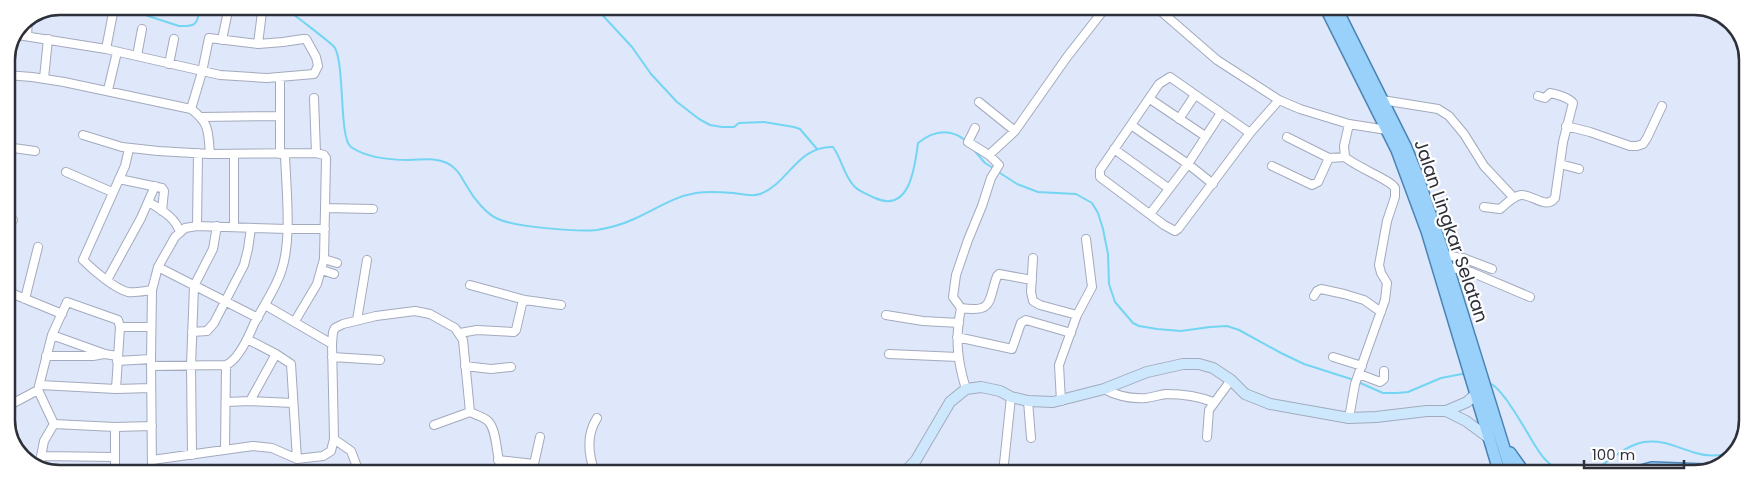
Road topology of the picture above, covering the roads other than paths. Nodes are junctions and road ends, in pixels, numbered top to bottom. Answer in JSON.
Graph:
{"nodes":[{"id":1,"x":114,"y":15,"type":"edge"},
{"id":2,"x":227,"y":15,"type":"edge"},
{"id":3,"x":262,"y":15,"type":"edge"},
{"id":4,"x":1100,"y":15,"type":"edge"},
{"id":5,"x":1165,"y":15,"type":"edge"},
{"id":6,"x":1330,"y":15,"type":"edge"},
{"id":7,"x":1340,"y":15,"type":"edge"},
{"id":8,"x":142,"y":29,"type":"dead end"},
{"id":9,"x":23,"y":35,"type":"edge"},
{"id":10,"x":48,"y":39,"type":"junction"},
{"id":11,"x":174,"y":39,"type":"dead end"},
{"id":12,"x":222,"y":40,"type":"junction"},
{"id":13,"x":258,"y":44,"type":"junction"},
{"id":14,"x":106,"y":49,"type":"junction"},
{"id":15,"x":117,"y":52,"type":"junction"},
{"id":16,"x":137,"y":56,"type":"junction"},
{"id":17,"x":169,"y":64,"type":"junction"},
{"id":18,"x":202,"y":72,"type":"junction"},
{"id":19,"x":15,"y":76,"type":"edge"},
{"id":20,"x":44,"y":78,"type":"junction"},
{"id":21,"x":280,"y":78,"type":"junction"},
{"id":22,"x":108,"y":90,"type":"junction"},
{"id":23,"x":1195,"y":95,"type":"junction"},
{"id":24,"x":1538,"y":96,"type":"dead end"},
{"id":25,"x":314,"y":98,"type":"dead end"},
{"id":26,"x":1150,"y":99,"type":"junction"},
{"id":27,"x":1278,"y":100,"type":"junction"},
{"id":28,"x":1382,"y":100,"type":"junction"},
{"id":29,"x":978,"y":102,"type":"dead end"},
{"id":30,"x":1662,"y":106,"type":"dead end"},
{"id":31,"x":192,"y":109,"type":"junction"},
{"id":32,"x":1221,"y":113,"type":"junction"},
{"id":33,"x":280,"y":116,"type":"junction"},
{"id":34,"x":201,"y":117,"type":"junction"},
{"id":35,"x":1179,"y":119,"type":"junction"},
{"id":36,"x":1131,"y":124,"type":"junction"},
{"id":37,"x":1349,"y":124,"type":"junction"},
{"id":38,"x":1566,"y":126,"type":"junction"},
{"id":39,"x":975,"y":128,"type":"dead end"},
{"id":40,"x":1387,"y":130,"type":"junction"},
{"id":41,"x":1015,"y":131,"type":"junction"},
{"id":42,"x":1250,"y":133,"type":"junction"},
{"id":43,"x":83,"y":136,"type":"dead end"},
{"id":44,"x":1205,"y":136,"type":"junction"},
{"id":45,"x":1287,"y":137,"type":"dead end"},
{"id":46,"x":15,"y":148,"type":"edge"},
{"id":47,"x":129,"y":149,"type":"junction"},
{"id":48,"x":1114,"y":149,"type":"junction"},
{"id":49,"x":35,"y":151,"type":"dead end"},
{"id":50,"x":198,"y":153,"type":"junction"},
{"id":51,"x":316,"y":153,"type":"junction"},
{"id":52,"x":210,"y":154,"type":"junction"},
{"id":53,"x":234,"y":154,"type":"junction"},
{"id":54,"x":283,"y":154,"type":"junction"},
{"id":55,"x":988,"y":156,"type":"junction"},
{"id":56,"x":1345,"y":157,"type":"junction"},
{"id":57,"x":1329,"y":158,"type":"junction"},
{"id":58,"x":1188,"y":164,"type":"junction"},
{"id":59,"x":1560,"y":164,"type":"junction"},
{"id":60,"x":1272,"y":166,"type":"dead end"},
{"id":61,"x":1578,"y":169,"type":"dead end"},
{"id":62,"x":66,"y":172,"type":"dead end"},
{"id":63,"x":119,"y":179,"type":"junction"},
{"id":64,"x":1213,"y":184,"type":"junction"},
{"id":65,"x":155,"y":186,"type":"junction"},
{"id":66,"x":1168,"y":188,"type":"junction"},
{"id":67,"x":112,"y":192,"type":"junction"},
{"id":68,"x":1396,"y":192,"type":"junction"},
{"id":69,"x":1414,"y":196,"type":"junction"},
{"id":70,"x":1514,"y":198,"type":"junction"},
{"id":71,"x":149,"y":202,"type":"junction"},
{"id":72,"x":1484,"y":207,"type":"dead end"},
{"id":73,"x":325,"y":208,"type":"junction"},
{"id":74,"x":373,"y":208,"type":"dead end"},
{"id":75,"x":162,"y":211,"type":"junction"},
{"id":76,"x":1150,"y":214,"type":"junction"},
{"id":77,"x":197,"y":226,"type":"junction"},
{"id":78,"x":217,"y":226,"type":"junction"},
{"id":79,"x":234,"y":226,"type":"junction"},
{"id":80,"x":251,"y":228,"type":"junction"},
{"id":81,"x":325,"y":229,"type":"junction"},
{"id":82,"x":287,"y":230,"type":"junction"},
{"id":83,"x":180,"y":232,"type":"junction"},
{"id":84,"x":1086,"y":239,"type":"dead end"},
{"id":85,"x":38,"y":247,"type":"dead end"},
{"id":86,"x":1444,"y":255,"type":"junction"},
{"id":87,"x":1033,"y":258,"type":"dead end"},
{"id":88,"x":324,"y":259,"type":"junction"},
{"id":89,"x":368,"y":260,"type":"dead end"},
{"id":90,"x":337,"y":263,"type":"dead end"},
{"id":91,"x":158,"y":267,"type":"junction"},
{"id":92,"x":1448,"y":267,"type":"junction"},
{"id":93,"x":1492,"y":269,"type":"dead end"},
{"id":94,"x":322,"y":270,"type":"junction"},
{"id":95,"x":334,"y":274,"type":"dead end"},
{"id":96,"x":107,"y":280,"type":"junction"},
{"id":97,"x":1032,"y":280,"type":"junction"},
{"id":98,"x":470,"y":285,"type":"dead end"},
{"id":99,"x":194,"y":286,"type":"junction"},
{"id":100,"x":152,"y":290,"type":"junction"},
{"id":101,"x":15,"y":294,"type":"edge"},
{"id":102,"x":1314,"y":296,"type":"dead end"},
{"id":103,"x":1530,"y":297,"type":"dead end"},
{"id":104,"x":26,"y":298,"type":"junction"},
{"id":105,"x":525,"y":300,"type":"junction"},
{"id":106,"x":226,"y":301,"type":"junction"},
{"id":107,"x":265,"y":305,"type":"junction"},
{"id":108,"x":561,"y":305,"type":"dead end"},
{"id":109,"x":961,"y":308,"type":"junction"},
{"id":110,"x":1381,"y":312,"type":"junction"},
{"id":111,"x":62,"y":314,"type":"junction"},
{"id":112,"x":886,"y":315,"type":"dead end"},
{"id":113,"x":1077,"y":316,"type":"junction"},
{"id":114,"x":258,"y":318,"type":"junction"},
{"id":115,"x":357,"y":320,"type":"junction"},
{"id":116,"x":295,"y":321,"type":"junction"},
{"id":117,"x":959,"y":323,"type":"junction"},
{"id":118,"x":120,"y":327,"type":"junction"},
{"id":119,"x":151,"y":327,"type":"junction"},
{"id":120,"x":192,"y":332,"type":"junction"},
{"id":121,"x":460,"y":333,"type":"junction"},
{"id":122,"x":1071,"y":333,"type":"junction"},
{"id":123,"x":52,"y":335,"type":"junction"},
{"id":124,"x":957,"y":337,"type":"junction"},
{"id":125,"x":247,"y":339,"type":"junction"},
{"id":126,"x":332,"y":344,"type":"junction"},
{"id":127,"x":105,"y":354,"type":"junction"},
{"id":128,"x":276,"y":354,"type":"junction"},
{"id":129,"x":889,"y":354,"type":"dead end"},
{"id":130,"x":46,"y":356,"type":"junction"},
{"id":131,"x":332,"y":357,"type":"junction"},
{"id":132,"x":958,"y":357,"type":"junction"},
{"id":133,"x":1333,"y":357,"type":"dead end"},
{"id":134,"x":117,"y":358,"type":"junction"},
{"id":135,"x":380,"y":360,"type":"dead end"},
{"id":136,"x":151,"y":363,"type":"junction"},
{"id":137,"x":226,"y":365,"type":"junction"},
{"id":138,"x":191,"y":366,"type":"junction"},
{"id":139,"x":464,"y":366,"type":"junction"},
{"id":140,"x":511,"y":367,"type":"dead end"},
{"id":141,"x":1384,"y":371,"type":"dead end"},
{"id":142,"x":1358,"y":376,"type":"junction"},
{"id":143,"x":1231,"y":380,"type":"junction"},
{"id":144,"x":40,"y":388,"type":"junction"},
{"id":145,"x":151,"y":388,"type":"junction"},
{"id":146,"x":1106,"y":388,"type":"junction"},
{"id":147,"x":116,"y":389,"type":"junction"},
{"id":148,"x":966,"y":389,"type":"junction"},
{"id":149,"x":1475,"y":389,"type":"junction"},
{"id":150,"x":1011,"y":398,"type":"junction"},
{"id":151,"x":250,"y":401,"type":"junction"},
{"id":152,"x":1028,"y":401,"type":"junction"},
{"id":153,"x":1061,"y":401,"type":"junction"},
{"id":154,"x":15,"y":402,"type":"edge"},
{"id":155,"x":226,"y":402,"type":"junction"},
{"id":156,"x":1213,"y":402,"type":"junction"},
{"id":157,"x":293,"y":403,"type":"junction"},
{"id":158,"x":1446,"y":411,"type":"junction"},
{"id":159,"x":470,"y":412,"type":"junction"},
{"id":160,"x":597,"y":418,"type":"dead end"},
{"id":161,"x":1349,"y":418,"type":"junction"},
{"id":162,"x":54,"y":424,"type":"junction"},
{"id":163,"x":434,"y":425,"type":"dead end"},
{"id":164,"x":152,"y":426,"type":"junction"},
{"id":165,"x":115,"y":427,"type":"junction"},
{"id":166,"x":540,"y":437,"type":"dead end"},
{"id":167,"x":1206,"y":437,"type":"dead end"},
{"id":168,"x":334,"y":438,"type":"junction"},
{"id":169,"x":1031,"y":438,"type":"dead end"},
{"id":170,"x":1488,"y":438,"type":"junction"},
{"id":171,"x":1501,"y":439,"type":"junction"},
{"id":172,"x":226,"y":449,"type":"junction"},
{"id":173,"x":192,"y":454,"type":"junction"},
{"id":174,"x":41,"y":456,"type":"junction"},
{"id":175,"x":115,"y":457,"type":"junction"},
{"id":176,"x":297,"y":459,"type":"junction"},
{"id":177,"x":40,"y":460,"type":"edge"},
{"id":178,"x":152,"y":460,"type":"junction"},
{"id":179,"x":498,"y":460,"type":"junction"},
{"id":180,"x":115,"y":465,"type":"edge"},
{"id":181,"x":152,"y":465,"type":"edge"},
{"id":182,"x":356,"y":465,"type":"edge"},
{"id":183,"x":500,"y":465,"type":"edge"},
{"id":184,"x":593,"y":465,"type":"edge"},
{"id":185,"x":911,"y":465,"type":"edge"},
{"id":186,"x":1003,"y":465,"type":"edge"},
{"id":187,"x":1497,"y":465,"type":"edge"},
{"id":188,"x":1509,"y":465,"type":"edge"},
{"id":189,"x":1518,"y":465,"type":"edge"}],
"edges":[{"from":1,"to":14,"type":"street"},
{"from":2,"to":12,"type":"street"},
{"from":3,"to":13,"type":"street"},
{"from":4,"to":41,"type":"street"},
{"from":5,"to":27,"type":"street"},
{"from":6,"to":40,"type":"main road","name":"Jalan Lingkar Selatan"},
{"from":7,"to":28,"type":"main road","name":"Jalan Lingkar Selatan"},
{"from":8,"to":16,"type":"street"},
{"from":9,"to":10,"type":"street"},
{"from":10,"to":14,"type":"street"},
{"from":10,"to":20,"type":"street"},
{"from":11,"to":17,"type":"street"},
{"from":12,"to":13,"type":"street"},
{"from":12,"to":18,"type":"street"},
{"from":13,"to":21,"type":"street"},
{"from":14,"to":15,"type":"street"},
{"from":15,"to":16,"type":"street"},
{"from":15,"to":22,"type":"street"},
{"from":16,"to":17,"type":"street"},
{"from":17,"to":18,"type":"street"},
{"from":18,"to":21,"type":"street"},
{"from":18,"to":31,"type":"street"},
{"from":19,"to":20,"type":"street"},
{"from":20,"to":22,"type":"street"},
{"from":21,"to":33,"type":"street"},
{"from":22,"to":31,"type":"street"},
{"from":23,"to":26,"type":"street"},
{"from":23,"to":32,"type":"street"},
{"from":23,"to":35,"type":"street"},
{"from":24,"to":38,"type":"street"},
{"from":25,"to":51,"type":"street"},
{"from":26,"to":35,"type":"street"},
{"from":26,"to":36,"type":"street"},
{"from":27,"to":37,"type":"street"},
{"from":27,"to":42,"type":"street"},
{"from":28,"to":70,"type":"street"},
{"from":28,"to":86,"type":"main road","name":"Jalan Lingkar Selatan"},
{"from":29,"to":41,"type":"street"},
{"from":30,"to":38,"type":"street"},
{"from":31,"to":34,"type":"street"},
{"from":32,"to":42,"type":"street"},
{"from":32,"to":44,"type":"street"},
{"from":33,"to":34,"type":"street"},
{"from":33,"to":54,"type":"street"},
{"from":34,"to":52,"type":"street"},
{"from":35,"to":44,"type":"street"},
{"from":36,"to":48,"type":"street"},
{"from":36,"to":58,"type":"street"},
{"from":37,"to":40,"type":"street"},
{"from":37,"to":56,"type":"street"},
{"from":38,"to":59,"type":"street"},
{"from":39,"to":55,"type":"street"},
{"from":40,"to":69,"type":"main road","name":"Jalan Lingkar Selatan"},
{"from":41,"to":55,"type":"street"},
{"from":42,"to":64,"type":"street"},
{"from":43,"to":47,"type":"street"},
{"from":44,"to":58,"type":"street"},
{"from":45,"to":57,"type":"street"},
{"from":46,"to":49,"type":"street"},
{"from":47,"to":50,"type":"street"},
{"from":47,"to":63,"type":"street"},
{"from":48,"to":66,"type":"street"},
{"from":48,"to":76,"type":"street"},
{"from":50,"to":52,"type":"street"},
{"from":50,"to":77,"type":"street"},
{"from":51,"to":54,"type":"street"},
{"from":51,"to":73,"type":"street"},
{"from":52,"to":53,"type":"street"},
{"from":53,"to":54,"type":"street"},
{"from":53,"to":79,"type":"street"},
{"from":54,"to":82,"type":"street"},
{"from":55,"to":109,"type":"street"},
{"from":56,"to":57,"type":"street"},
{"from":56,"to":68,"type":"street"},
{"from":57,"to":60,"type":"street"},
{"from":58,"to":64,"type":"street"},
{"from":58,"to":66,"type":"street"},
{"from":59,"to":61,"type":"street"},
{"from":59,"to":70,"type":"street"},
{"from":62,"to":67,"type":"street"},
{"from":63,"to":65,"type":"street"},
{"from":63,"to":67,"type":"street"},
{"from":64,"to":76,"type":"street"},
{"from":65,"to":71,"type":"street"},
{"from":65,"to":75,"type":"street"},
{"from":66,"to":76,"type":"street"},
{"from":67,"to":96,"type":"street"},
{"from":68,"to":69,"type":"street"},
{"from":68,"to":110,"type":"street"},
{"from":69,"to":149,"type":"main road","name":"Jalan Lingkar Selatan"},
{"from":70,"to":72,"type":"street"},
{"from":71,"to":75,"type":"street"},
{"from":71,"to":96,"type":"street"},
{"from":73,"to":74,"type":"street"},
{"from":73,"to":81,"type":"street"},
{"from":75,"to":83,"type":"street"},
{"from":77,"to":78,"type":"street"},
{"from":77,"to":83,"type":"street"},
{"from":78,"to":79,"type":"street"},
{"from":78,"to":99,"type":"street"},
{"from":79,"to":80,"type":"street"},
{"from":80,"to":82,"type":"street"},
{"from":80,"to":106,"type":"street"},
{"from":81,"to":82,"type":"street"},
{"from":81,"to":88,"type":"street"},
{"from":82,"to":107,"type":"street"},
{"from":83,"to":91,"type":"street"},
{"from":84,"to":113,"type":"street"},
{"from":85,"to":104,"type":"street"},
{"from":86,"to":92,"type":"main road","name":"Jalan Lingkar Selatan"},
{"from":86,"to":93,"type":"street"},
{"from":87,"to":97,"type":"street"},
{"from":88,"to":90,"type":"street"},
{"from":88,"to":94,"type":"street"},
{"from":89,"to":115,"type":"street"},
{"from":91,"to":99,"type":"street"},
{"from":91,"to":100,"type":"street"},
{"from":92,"to":103,"type":"street"},
{"from":92,"to":171,"type":"main road","name":"Jalan Lingkar Selatan"},
{"from":94,"to":95,"type":"street"},
{"from":94,"to":116,"type":"street"},
{"from":96,"to":100,"type":"street"},
{"from":97,"to":109,"type":"street"},
{"from":97,"to":113,"type":"street"},
{"from":98,"to":105,"type":"street"},
{"from":99,"to":106,"type":"street"},
{"from":99,"to":120,"type":"street"},
{"from":100,"to":119,"type":"street"},
{"from":101,"to":104,"type":"street"},
{"from":102,"to":110,"type":"street"},
{"from":104,"to":111,"type":"street"},
{"from":105,"to":108,"type":"street"},
{"from":105,"to":121,"type":"street"},
{"from":106,"to":114,"type":"street"},
{"from":106,"to":120,"type":"street"},
{"from":107,"to":114,"type":"street"},
{"from":107,"to":116,"type":"street"},
{"from":109,"to":117,"type":"street"},
{"from":110,"to":142,"type":"street"},
{"from":111,"to":118,"type":"street"},
{"from":111,"to":123,"type":"street"},
{"from":112,"to":117,"type":"street"},
{"from":113,"to":122,"type":"street"},
{"from":114,"to":125,"type":"street"},
{"from":115,"to":121,"type":"street"},
{"from":115,"to":126,"type":"street"},
{"from":116,"to":126,"type":"street"},
{"from":117,"to":124,"type":"street"},
{"from":118,"to":119,"type":"street"},
{"from":118,"to":134,"type":"street"},
{"from":119,"to":136,"type":"street"},
{"from":120,"to":138,"type":"street"},
{"from":121,"to":139,"type":"street"},
{"from":122,"to":124,"type":"street"},
{"from":122,"to":153,"type":"street"},
{"from":123,"to":127,"type":"street"},
{"from":123,"to":130,"type":"street"},
{"from":124,"to":132,"type":"street"},
{"from":125,"to":128,"type":"street"},
{"from":125,"to":137,"type":"street"},
{"from":126,"to":131,"type":"street"},
{"from":127,"to":130,"type":"street"},
{"from":127,"to":134,"type":"street"},
{"from":128,"to":151,"type":"street"},
{"from":128,"to":157,"type":"street"},
{"from":129,"to":132,"type":"street"},
{"from":130,"to":144,"type":"street"},
{"from":131,"to":135,"type":"street"},
{"from":131,"to":168,"type":"street"},
{"from":132,"to":148,"type":"street"},
{"from":133,"to":142,"type":"street"},
{"from":134,"to":136,"type":"street"},
{"from":134,"to":147,"type":"street"},
{"from":136,"to":138,"type":"street"},
{"from":136,"to":145,"type":"street"},
{"from":137,"to":138,"type":"street"},
{"from":137,"to":155,"type":"street"},
{"from":138,"to":173,"type":"street"},
{"from":139,"to":140,"type":"street"},
{"from":139,"to":159,"type":"street"},
{"from":141,"to":142,"type":"street"},
{"from":142,"to":161,"type":"street"},
{"from":143,"to":146,"type":"main road"},
{"from":143,"to":156,"type":"street"},
{"from":143,"to":161,"type":"main road"},
{"from":144,"to":147,"type":"street"},
{"from":144,"to":154,"type":"street"},
{"from":144,"to":162,"type":"street"},
{"from":145,"to":147,"type":"street"},
{"from":145,"to":164,"type":"street"},
{"from":146,"to":153,"type":"main road"},
{"from":146,"to":156,"type":"street"},
{"from":148,"to":150,"type":"main road"},
{"from":148,"to":185,"type":"main road"},
{"from":149,"to":158,"type":"main road"},
{"from":149,"to":170,"type":"main road","name":"Jalan Lingkar Selatan"},
{"from":150,"to":152,"type":"main road"},
{"from":150,"to":186,"type":"street"},
{"from":151,"to":155,"type":"street"},
{"from":151,"to":157,"type":"street"},
{"from":152,"to":153,"type":"main road"},
{"from":152,"to":169,"type":"street"},
{"from":155,"to":172,"type":"street"},
{"from":156,"to":167,"type":"street"},
{"from":157,"to":176,"type":"street"},
{"from":158,"to":161,"type":"main road"},
{"from":158,"to":170,"type":"main road"},
{"from":159,"to":163,"type":"street"},
{"from":159,"to":179,"type":"street"},
{"from":160,"to":184,"type":"street"},
{"from":162,"to":165,"type":"street"},
{"from":162,"to":174,"type":"street"},
{"from":164,"to":165,"type":"street"},
{"from":164,"to":178,"type":"street"},
{"from":165,"to":175,"type":"street"},
{"from":166,"to":179,"type":"street"},
{"from":168,"to":176,"type":"street"},
{"from":168,"to":182,"type":"street"},
{"from":170,"to":187,"type":"main road","name":"Jalan Lingkar Selatan"},
{"from":171,"to":188,"type":"main road","name":"Jalan Lingkar Selatan"},
{"from":171,"to":189,"type":"main road"},
{"from":172,"to":173,"type":"street"},
{"from":172,"to":176,"type":"street"},
{"from":173,"to":178,"type":"street"},
{"from":174,"to":175,"type":"street"},
{"from":174,"to":177,"type":"street"},
{"from":175,"to":180,"type":"street"},
{"from":178,"to":181,"type":"street"},
{"from":179,"to":183,"type":"street"}]}
